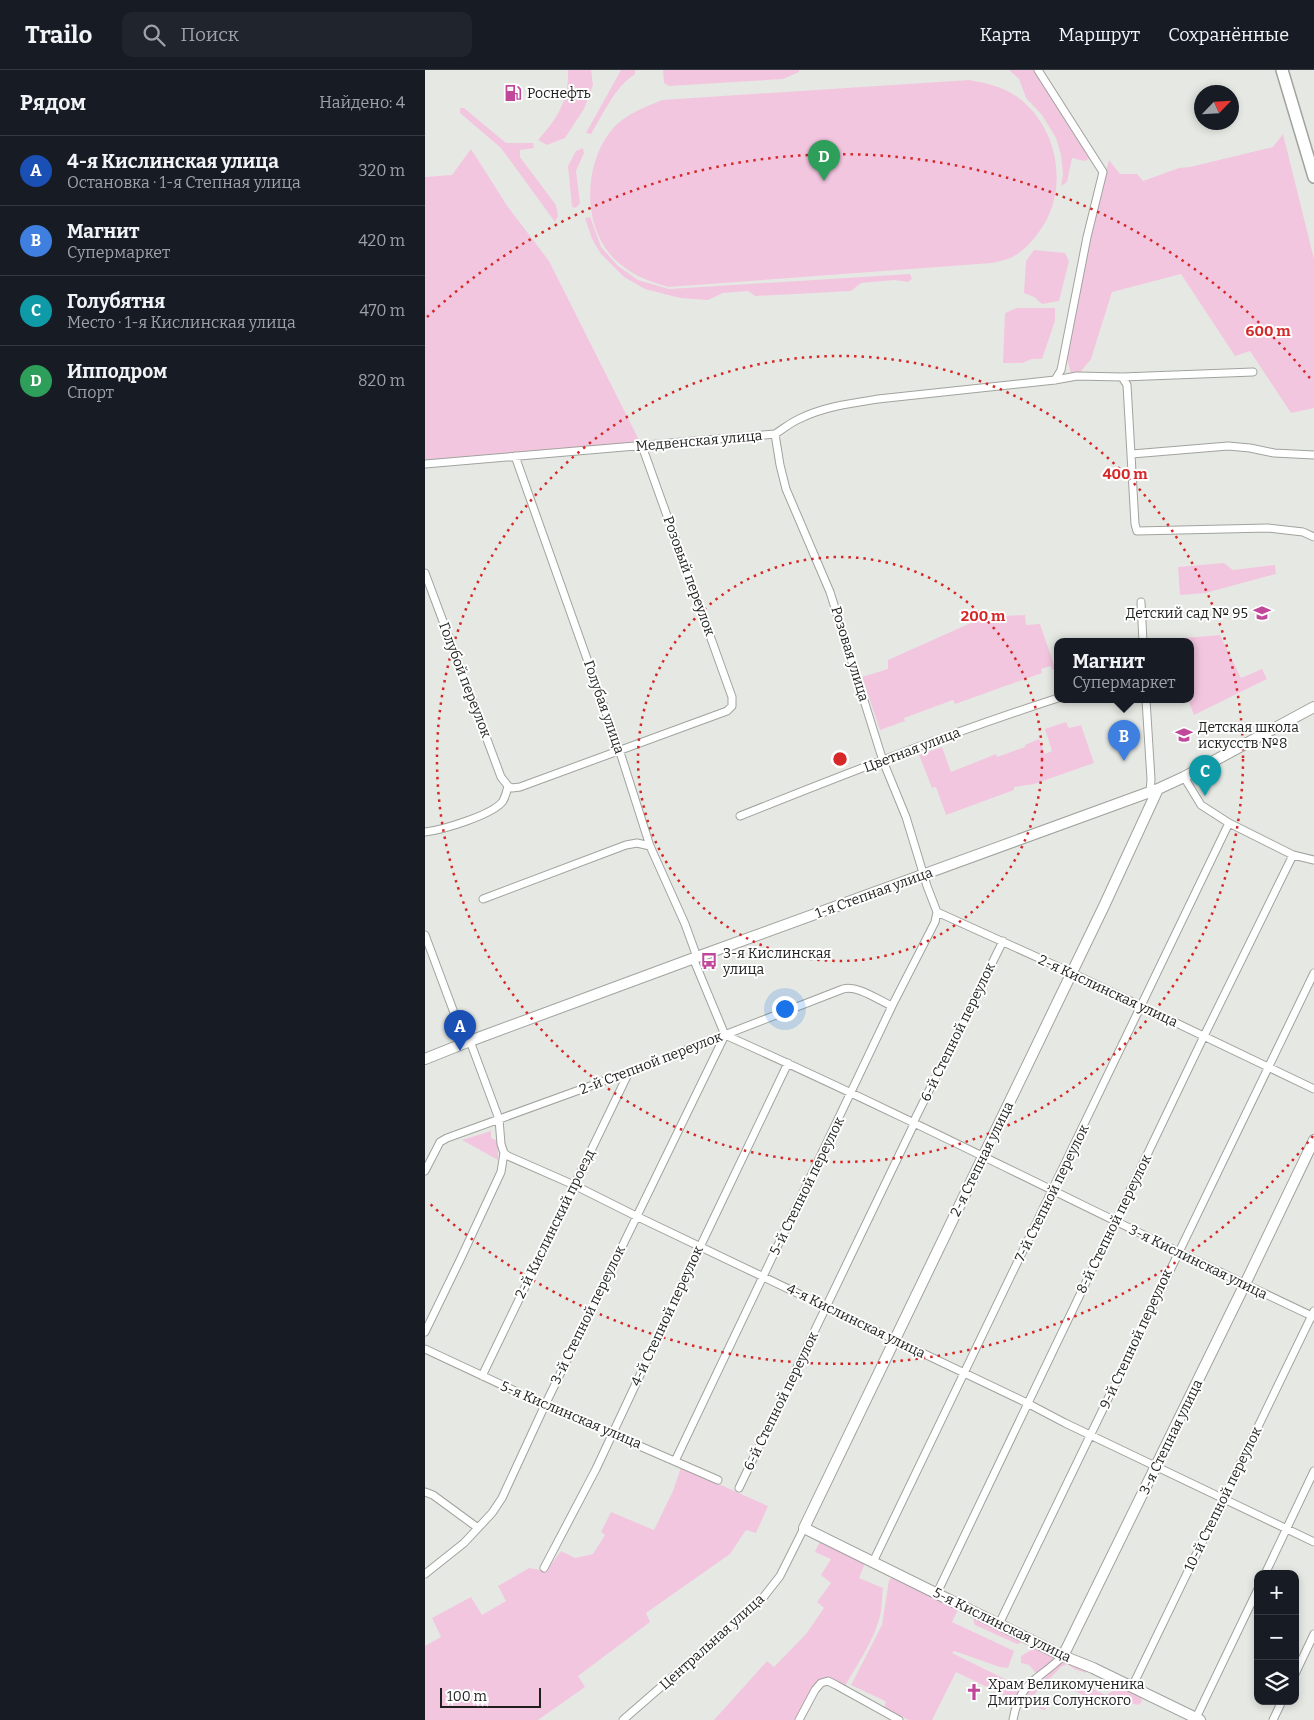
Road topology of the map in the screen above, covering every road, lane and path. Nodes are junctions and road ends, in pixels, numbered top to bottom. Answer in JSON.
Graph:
{"nodes":[{"id":1,"x":1038,"y":70,"type":"edge"},
{"id":2,"x":1282,"y":70,"type":"edge"},
{"id":3,"x":1314,"y":177,"type":"edge"},
{"id":4,"x":1253,"y":372,"type":"dead end"},
{"id":5,"x":1122,"y":376,"type":"junction"},
{"id":6,"x":1055,"y":380,"type":"junction"},
{"id":7,"x":775,"y":434,"type":"junction"},
{"id":8,"x":642,"y":446,"type":"junction"},
{"id":9,"x":1132,"y":454,"type":"junction"},
{"id":10,"x":1314,"y":455,"type":"edge"},
{"id":11,"x":515,"y":456,"type":"junction"},
{"id":12,"x":425,"y":464,"type":"edge"},
{"id":13,"x":1314,"y":536,"type":"edge"},
{"id":14,"x":425,"y":573,"type":"edge"},
{"id":15,"x":1141,"y":602,"type":"dead end"},
{"id":16,"x":1143,"y":638,"type":"edge"},
{"id":17,"x":1054,"y":699,"type":"edge"},
{"id":18,"x":1146,"y":703,"type":"edge"},
{"id":19,"x":1314,"y":707,"type":"edge"},
{"id":20,"x":619,"y":749,"type":"junction"},
{"id":21,"x":883,"y":761,"type":"junction"},
{"id":22,"x":1184,"y":777,"type":"junction"},
{"id":23,"x":508,"y":786,"type":"junction"},
{"id":24,"x":1154,"y":791,"type":"junction"},
{"id":25,"x":740,"y":816,"type":"dead end"},
{"id":26,"x":1229,"y":823,"type":"junction"},
{"id":27,"x":425,"y":832,"type":"edge"},
{"id":28,"x":650,"y":846,"type":"junction"},
{"id":29,"x":1293,"y":855,"type":"junction"},
{"id":30,"x":1314,"y":860,"type":"edge"},
{"id":31,"x":924,"y":874,"type":"junction"},
{"id":32,"x":483,"y":899,"type":"dead end"},
{"id":33,"x":937,"y":912,"type":"junction"},
{"id":34,"x":425,"y":935,"type":"edge"},
{"id":35,"x":1003,"y":941,"type":"junction"},
{"id":36,"x":695,"y":958,"type":"junction"},
{"id":37,"x":1072,"y":973,"type":"junction"},
{"id":38,"x":1314,"y":973,"type":"edge"},
{"id":39,"x":892,"y":1006,"type":"junction"},
{"id":40,"x":1141,"y":1007,"type":"junction"},
{"id":41,"x":725,"y":1035,"type":"junction"},
{"id":42,"x":1204,"y":1036,"type":"junction"},
{"id":43,"x":468,"y":1041,"type":"junction"},
{"id":44,"x":425,"y":1059,"type":"edge"},
{"id":45,"x":788,"y":1064,"type":"junction"},
{"id":46,"x":1267,"y":1068,"type":"junction"},
{"id":47,"x":629,"y":1072,"type":"junction"},
{"id":48,"x":1314,"y":1089,"type":"edge"},
{"id":49,"x":851,"y":1094,"type":"junction"},
{"id":50,"x":499,"y":1119,"type":"junction"},
{"id":51,"x":913,"y":1123,"type":"junction"},
{"id":52,"x":1314,"y":1140,"type":"edge"},
{"id":53,"x":504,"y":1153,"type":"junction"},
{"id":54,"x":983,"y":1156,"type":"junction"},
{"id":55,"x":425,"y":1172,"type":"edge"},
{"id":56,"x":574,"y":1185,"type":"junction"},
{"id":57,"x":1053,"y":1191,"type":"junction"},
{"id":58,"x":636,"y":1216,"type":"junction"},
{"id":59,"x":1115,"y":1222,"type":"junction"},
{"id":60,"x":700,"y":1247,"type":"junction"},
{"id":61,"x":1178,"y":1252,"type":"junction"},
{"id":62,"x":764,"y":1277,"type":"junction"},
{"id":63,"x":1245,"y":1284,"type":"junction"},
{"id":64,"x":825,"y":1308,"type":"junction"},
{"id":65,"x":1313,"y":1315,"type":"edge"},
{"id":66,"x":425,"y":1332,"type":"edge"},
{"id":67,"x":894,"y":1340,"type":"junction"},
{"id":68,"x":425,"y":1349,"type":"edge"},
{"id":69,"x":964,"y":1373,"type":"junction"},
{"id":70,"x":482,"y":1376,"type":"junction"},
{"id":71,"x":1027,"y":1403,"type":"junction"},
{"id":72,"x":545,"y":1405,"type":"junction"},
{"id":73,"x":611,"y":1433,"type":"junction"},
{"id":74,"x":1091,"y":1435,"type":"junction"},
{"id":75,"x":675,"y":1461,"type":"junction"},
{"id":76,"x":1157,"y":1466,"type":"junction"},
{"id":77,"x":1314,"y":1471,"type":"edge"},
{"id":78,"x":718,"y":1480,"type":"dead end"},
{"id":79,"x":739,"y":1488,"type":"dead end"},
{"id":80,"x":425,"y":1492,"type":"edge"},
{"id":81,"x":1223,"y":1498,"type":"junction"},
{"id":82,"x":478,"y":1528,"type":"junction"},
{"id":83,"x":805,"y":1528,"type":"junction"},
{"id":84,"x":1286,"y":1529,"type":"junction"},
{"id":85,"x":1314,"y":1542,"type":"edge"},
{"id":86,"x":873,"y":1562,"type":"junction"},
{"id":87,"x":545,"y":1568,"type":"dead end"},
{"id":88,"x":1267,"y":1570,"type":"edge"},
{"id":89,"x":425,"y":1574,"type":"edge"},
{"id":90,"x":937,"y":1593,"type":"junction"},
{"id":91,"x":1254,"y":1598,"type":"edge"},
{"id":92,"x":999,"y":1624,"type":"junction"},
{"id":93,"x":1314,"y":1634,"type":"edge"},
{"id":94,"x":1063,"y":1656,"type":"junction"},
{"id":95,"x":1299,"y":1666,"type":"edge"},
{"id":96,"x":1132,"y":1687,"type":"junction"},
{"id":97,"x":1280,"y":1705,"type":"edge"},
{"id":98,"x":1197,"y":1719,"type":"edge"},
{"id":99,"x":623,"y":1720,"type":"edge"},
{"id":100,"x":799,"y":1720,"type":"edge"},
{"id":101,"x":899,"y":1720,"type":"edge"},
{"id":102,"x":1013,"y":1720,"type":"edge"},
{"id":103,"x":1273,"y":1720,"type":"edge"}],
"edges":[{"from":1,"to":6,"type":"street"},
{"from":2,"to":3,"type":"main road"},
{"from":4,"to":5,"type":"street","name":"Медвенская улица"},
{"from":5,"to":6,"type":"street","name":"Медвенская улица"},
{"from":5,"to":9,"type":"street"},
{"from":6,"to":7,"type":"street","name":"Медвенская улица"},
{"from":7,"to":8,"type":"street","name":"Медвенская улица"},
{"from":7,"to":21,"type":"street","name":"Розовая улица"},
{"from":8,"to":11,"type":"street","name":"Медвенская улица"},
{"from":8,"to":20,"type":"street","name":"Розовый переулок"},
{"from":9,"to":10,"type":"street"},
{"from":9,"to":13,"type":"street"},
{"from":11,"to":12,"type":"street","name":"Медвенская улица"},
{"from":11,"to":20,"type":"street","name":"Голубая улица"},
{"from":14,"to":23,"type":"street","name":"Голубой переулок"},
{"from":15,"to":16,"type":"street"},
{"from":17,"to":21,"type":"street","name":"Цветная улица"},
{"from":18,"to":24,"type":"street"},
{"from":19,"to":22,"type":"street","name":"1-я Степная улица"},
{"from":20,"to":23,"type":"street"},
{"from":20,"to":28,"type":"street","name":"Голубая улица"},
{"from":21,"to":25,"type":"street","name":"Цветная улица"},
{"from":21,"to":31,"type":"street","name":"Розовая улица"},
{"from":22,"to":24,"type":"street","name":"1-я Степная улица"},
{"from":22,"to":26,"type":"street"},
{"from":23,"to":27,"type":"street"},
{"from":24,"to":31,"type":"street","name":"1-я Степная улица"},
{"from":24,"to":37,"type":"street","name":"2-я Степная улица"},
{"from":26,"to":29,"type":"street"},
{"from":26,"to":40,"type":"street","name":"7-й Степной переулок"},
{"from":28,"to":32,"type":"street"},
{"from":28,"to":36,"type":"street","name":"Голубая улица"},
{"from":29,"to":30,"type":"street"},
{"from":29,"to":42,"type":"street","name":"8-й Степной переулок"},
{"from":31,"to":33,"type":"street"},
{"from":31,"to":36,"type":"street","name":"1-я Степная улица"},
{"from":33,"to":35,"type":"street","name":"2-я Кислинская улица"},
{"from":33,"to":39,"type":"street","name":"5-й Степной переулок"},
{"from":34,"to":43,"type":"street"},
{"from":35,"to":37,"type":"street","name":"2-я Кислинская улица"},
{"from":35,"to":51,"type":"street","name":"6-й Степной переулок"},
{"from":36,"to":41,"type":"street"},
{"from":36,"to":43,"type":"street","name":"1-я Степная улица"},
{"from":37,"to":40,"type":"street","name":"2-я Кислинская улица"},
{"from":37,"to":54,"type":"street","name":"2-я Степная улица"},
{"from":38,"to":46,"type":"street","name":"9-й Степной переулок"},
{"from":39,"to":41,"type":"street","name":"2-й Степной переулок"},
{"from":39,"to":49,"type":"street","name":"5-й Степной переулок"},
{"from":40,"to":42,"type":"street","name":"2-я Кислинская улица"},
{"from":40,"to":57,"type":"street","name":"7-й Степной переулок"},
{"from":41,"to":45,"type":"street","name":"3-я Кислинская улица"},
{"from":41,"to":47,"type":"street","name":"2-й Степной переулок"},
{"from":41,"to":58,"type":"street","name":"3-й Степной переулок"},
{"from":42,"to":46,"type":"street","name":"2-я Кислинская улица"},
{"from":42,"to":59,"type":"street","name":"8-й Степной переулок"},
{"from":43,"to":44,"type":"street","name":"1-я Степная улица"},
{"from":43,"to":50,"type":"street"},
{"from":45,"to":49,"type":"street","name":"3-я Кислинская улица"},
{"from":45,"to":60,"type":"street","name":"4-й Степной переулок"},
{"from":46,"to":48,"type":"street","name":"2-я Кислинская улица"},
{"from":46,"to":61,"type":"street","name":"9-й Степной переулок"},
{"from":47,"to":50,"type":"street","name":"2-й Степной переулок"},
{"from":47,"to":56,"type":"street","name":"2-й Кислинский проезд"},
{"from":49,"to":51,"type":"street","name":"3-я Кислинская улица"},
{"from":49,"to":62,"type":"street","name":"5-й Степной переулок"},
{"from":50,"to":53,"type":"street"},
{"from":50,"to":55,"type":"street","name":"2-й Степной переулок"},
{"from":51,"to":54,"type":"street","name":"3-я Кислинская улица"},
{"from":51,"to":64,"type":"street","name":"6-й Степной переулок"},
{"from":52,"to":63,"type":"street","name":"3-я Степная улица"},
{"from":53,"to":56,"type":"street","name":"4-я Кислинская улица"},
{"from":53,"to":66,"type":"street"},
{"from":54,"to":57,"type":"street","name":"3-я Кислинская улица"},
{"from":54,"to":67,"type":"street","name":"2-я Степная улица"},
{"from":56,"to":58,"type":"street","name":"4-я Кислинская улица"},
{"from":56,"to":70,"type":"street","name":"2-й Кислинский проезд"},
{"from":57,"to":59,"type":"street","name":"3-я Кислинская улица"},
{"from":57,"to":69,"type":"street","name":"7-й Степной переулок"},
{"from":58,"to":60,"type":"street","name":"4-я Кислинская улица"},
{"from":58,"to":72,"type":"street","name":"3-й Степной переулок"},
{"from":59,"to":61,"type":"street","name":"3-я Кислинская улица"},
{"from":59,"to":71,"type":"street","name":"8-й Степной переулок"},
{"from":60,"to":62,"type":"street","name":"4-я Кислинская улица"},
{"from":60,"to":73,"type":"street","name":"4-й Степной переулок"},
{"from":61,"to":63,"type":"street","name":"3-я Кислинская улица"},
{"from":61,"to":74,"type":"street","name":"9-й Степной переулок"},
{"from":62,"to":64,"type":"street","name":"4-я Кислинская улица"},
{"from":62,"to":75,"type":"street","name":"5-й Степной переулок"},
{"from":63,"to":65,"type":"street","name":"3-я Кислинская улица"},
{"from":63,"to":76,"type":"street","name":"3-я Степная улица"},
{"from":64,"to":67,"type":"street","name":"4-я Кислинская улица"},
{"from":64,"to":79,"type":"street","name":"6-й Степной переулок"},
{"from":65,"to":81,"type":"street","name":"10-й Степной переулок"},
{"from":67,"to":69,"type":"street","name":"4-я Кислинская улица"},
{"from":67,"to":83,"type":"street","name":"2-я Степная улица"},
{"from":68,"to":70,"type":"street","name":"5-я Кислинская улица"},
{"from":69,"to":71,"type":"street","name":"4-я Кислинская улица"},
{"from":69,"to":86,"type":"street","name":"7-й Степной переулок"},
{"from":70,"to":72,"type":"street","name":"5-я Кислинская улица"},
{"from":71,"to":74,"type":"street","name":"4-я Кислинская улица"},
{"from":71,"to":90,"type":"street","name":"8-й Степной переулок"},
{"from":72,"to":73,"type":"street","name":"5-я Кислинская улица"},
{"from":72,"to":82,"type":"street","name":"3-й Степной переулок"},
{"from":73,"to":75,"type":"street","name":"5-я Кислинская улица"},
{"from":73,"to":87,"type":"street","name":"4-й Степной переулок"},
{"from":74,"to":76,"type":"street","name":"4-я Кислинская улица"},
{"from":74,"to":92,"type":"street","name":"9-й Степной переулок"},
{"from":75,"to":78,"type":"street","name":"5-я Кислинская улица"},
{"from":76,"to":81,"type":"street","name":"4-я Кислинская улица"},
{"from":76,"to":94,"type":"street","name":"3-я Степная улица"},
{"from":77,"to":84,"type":"street"},
{"from":80,"to":82,"type":"street"},
{"from":81,"to":84,"type":"street","name":"4-я Кислинская улица"},
{"from":81,"to":96,"type":"street","name":"10-й Степной переулок"},
{"from":82,"to":89,"type":"street","name":"3-й Степной переулок"},
{"from":83,"to":86,"type":"street","name":"5-я Кислинская улица"},
{"from":83,"to":99,"type":"street","name":"Центральная улица"},
{"from":84,"to":85,"type":"street","name":"4-я Кислинская улица"},
{"from":84,"to":88,"type":"street"},
{"from":86,"to":90,"type":"street","name":"5-я Кислинская улица"},
{"from":90,"to":92,"type":"street","name":"5-я Кислинская улица"},
{"from":91,"to":98,"type":"street"},
{"from":92,"to":94,"type":"street","name":"5-я Кислинская улица"},
{"from":93,"to":95,"type":"street"},
{"from":94,"to":96,"type":"street","name":"5-я Кислинская улица"},
{"from":94,"to":102,"type":"street","name":"3-я Степная улица"},
{"from":96,"to":98,"type":"street","name":"5-я Кислинская улица"},
{"from":97,"to":103,"type":"street"},
{"from":100,"to":101,"type":"street"}]}
